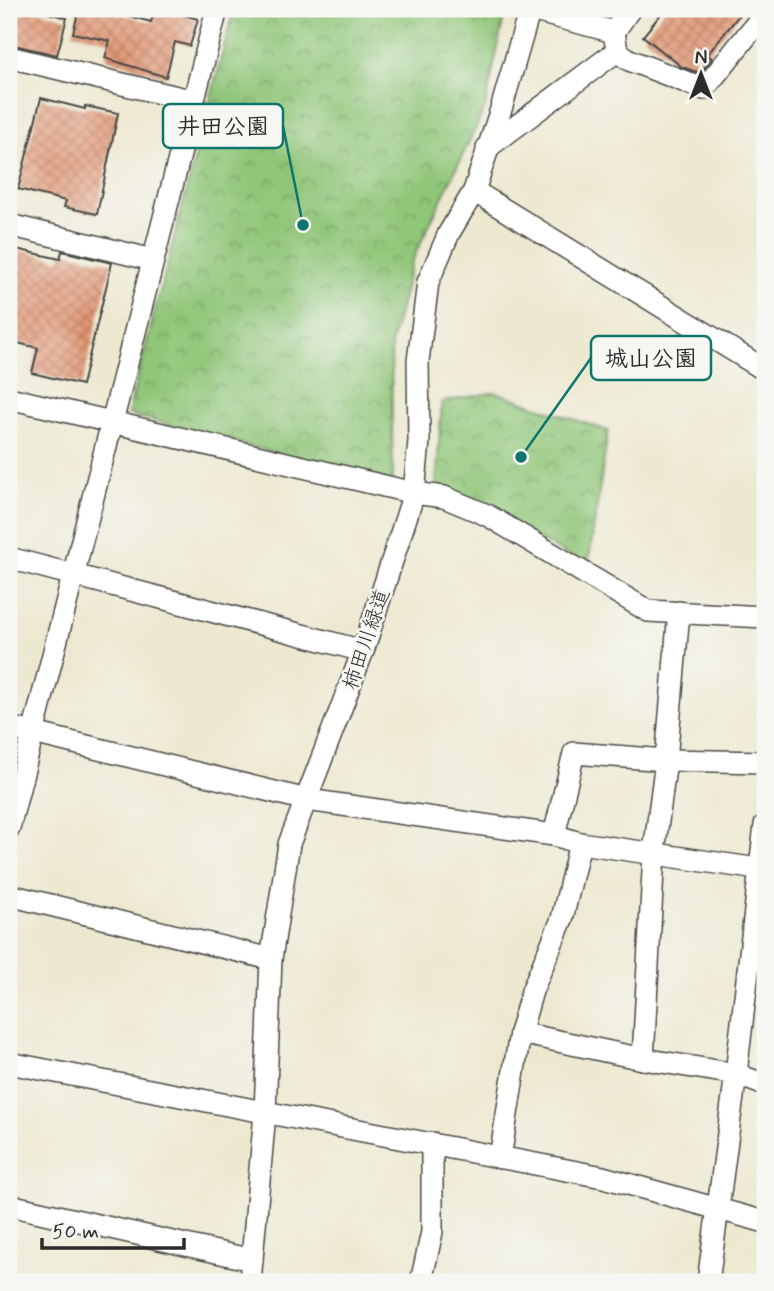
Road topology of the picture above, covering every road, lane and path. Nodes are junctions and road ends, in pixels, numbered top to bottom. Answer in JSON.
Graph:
{"nodes":[{"id":1,"x":217,"y":9,"type":"edge"},
{"id":2,"x":529,"y":9,"type":"edge"},
{"id":3,"x":630,"y":9,"type":"edge"},
{"id":4,"x":562,"y":13,"type":"edge"},
{"id":5,"x":765,"y":13,"type":"edge"},
{"id":6,"x":615,"y":41,"type":"junction"},
{"id":7,"x":9,"y":57,"type":"edge"},
{"id":8,"x":194,"y":101,"type":"junction"},
{"id":9,"x":487,"y":148,"type":"junction"},
{"id":10,"x":474,"y":191,"type":"junction"},
{"id":11,"x":9,"y":225,"type":"edge"},
{"id":12,"x":153,"y":260,"type":"junction"},
{"id":13,"x":765,"y":370,"type":"edge"},
{"id":14,"x":9,"y":398,"type":"edge"},
{"id":15,"x":112,"y":422,"type":"junction"},
{"id":16,"x":414,"y":493,"type":"junction"},
{"id":17,"x":9,"y":558,"type":"edge"},
{"id":18,"x":74,"y":575,"type":"junction"},
{"id":19,"x":679,"y":612,"type":"junction"},
{"id":20,"x":765,"y":617,"type":"edge"},
{"id":21,"x":363,"y":651,"type":"junction"},
{"id":22,"x":9,"y":727,"type":"edge"},
{"id":23,"x":34,"y":733,"type":"junction"},
{"id":24,"x":666,"y":760,"type":"junction"},
{"id":25,"x":765,"y":762,"type":"edge"},
{"id":26,"x":307,"y":800,"type":"junction"},
{"id":27,"x":765,"y":825,"type":"edge"},
{"id":28,"x":9,"y":828,"type":"edge"},
{"id":29,"x":554,"y":835,"type":"junction"},
{"id":30,"x":580,"y":843,"type":"junction"},
{"id":31,"x":654,"y":852,"type":"junction"},
{"id":32,"x":762,"y":870,"type":"edge"},
{"id":33,"x":9,"y":895,"type":"edge"},
{"id":34,"x":271,"y":959,"type":"junction"},
{"id":35,"x":520,"y":1033,"type":"junction"},
{"id":36,"x":643,"y":1059,"type":"junction"},
{"id":37,"x":9,"y":1063,"type":"edge"},
{"id":38,"x":736,"y":1074,"type":"junction"},
{"id":39,"x":765,"y":1085,"type":"edge"},
{"id":40,"x":265,"y":1113,"type":"junction"},
{"id":41,"x":432,"y":1143,"type":"junction"},
{"id":42,"x":500,"y":1158,"type":"junction"},
{"id":43,"x":9,"y":1205,"type":"edge"},
{"id":44,"x":717,"y":1208,"type":"junction"},
{"id":45,"x":765,"y":1222,"type":"edge"},
{"id":46,"x":252,"y":1260,"type":"junction"},
{"id":47,"x":250,"y":1282,"type":"edge"},
{"id":48,"x":421,"y":1282,"type":"edge"},
{"id":49,"x":708,"y":1282,"type":"edge"}],
"edges":[{"from":1,"to":8,"type":"street"},
{"from":2,"to":4,"type":"street"},
{"from":2,"to":9,"type":"street","name":"柿田川緑道"},
{"from":3,"to":6,"type":"street"},
{"from":4,"to":6,"type":"street"},
{"from":5,"to":6,"type":"street"},
{"from":6,"to":9,"type":"street"},
{"from":7,"to":8,"type":"street"},
{"from":8,"to":12,"type":"street"},
{"from":9,"to":10,"type":"street","name":"柿田川緑道"},
{"from":10,"to":13,"type":"street"},
{"from":10,"to":16,"type":"street","name":"柿田川緑道"},
{"from":11,"to":12,"type":"street"},
{"from":12,"to":15,"type":"street"},
{"from":14,"to":15,"type":"street"},
{"from":15,"to":16,"type":"street"},
{"from":15,"to":18,"type":"street"},
{"from":16,"to":19,"type":"street"},
{"from":16,"to":21,"type":"street","name":"柿田川緑道"},
{"from":17,"to":18,"type":"street"},
{"from":18,"to":21,"type":"street"},
{"from":18,"to":23,"type":"street"},
{"from":19,"to":20,"type":"street"},
{"from":19,"to":24,"type":"street"},
{"from":21,"to":26,"type":"street","name":"柿田川緑道"},
{"from":22,"to":23,"type":"street"},
{"from":23,"to":26,"type":"street"},
{"from":23,"to":28,"type":"street"},
{"from":24,"to":25,"type":"street"},
{"from":24,"to":29,"type":"street"},
{"from":24,"to":31,"type":"street"},
{"from":26,"to":29,"type":"street"},
{"from":26,"to":34,"type":"street","name":"柿田川緑道"},
{"from":27,"to":32,"type":"street"},
{"from":29,"to":30,"type":"street"},
{"from":30,"to":31,"type":"street"},
{"from":30,"to":35,"type":"street"},
{"from":31,"to":32,"type":"street"},
{"from":31,"to":36,"type":"street"},
{"from":32,"to":38,"type":"street"},
{"from":33,"to":34,"type":"street"},
{"from":34,"to":40,"type":"street","name":"柿田川緑道"},
{"from":35,"to":36,"type":"street"},
{"from":35,"to":42,"type":"street"},
{"from":36,"to":38,"type":"street"},
{"from":37,"to":40,"type":"street"},
{"from":38,"to":39,"type":"street"},
{"from":38,"to":44,"type":"street"},
{"from":40,"to":41,"type":"street"},
{"from":40,"to":46,"type":"street","name":"柿田川緑道"},
{"from":41,"to":42,"type":"street"},
{"from":41,"to":48,"type":"street"},
{"from":42,"to":44,"type":"street"},
{"from":43,"to":46,"type":"street"},
{"from":44,"to":45,"type":"street"},
{"from":44,"to":49,"type":"street"},
{"from":46,"to":47,"type":"street","name":"柿田川緑道"}]}
